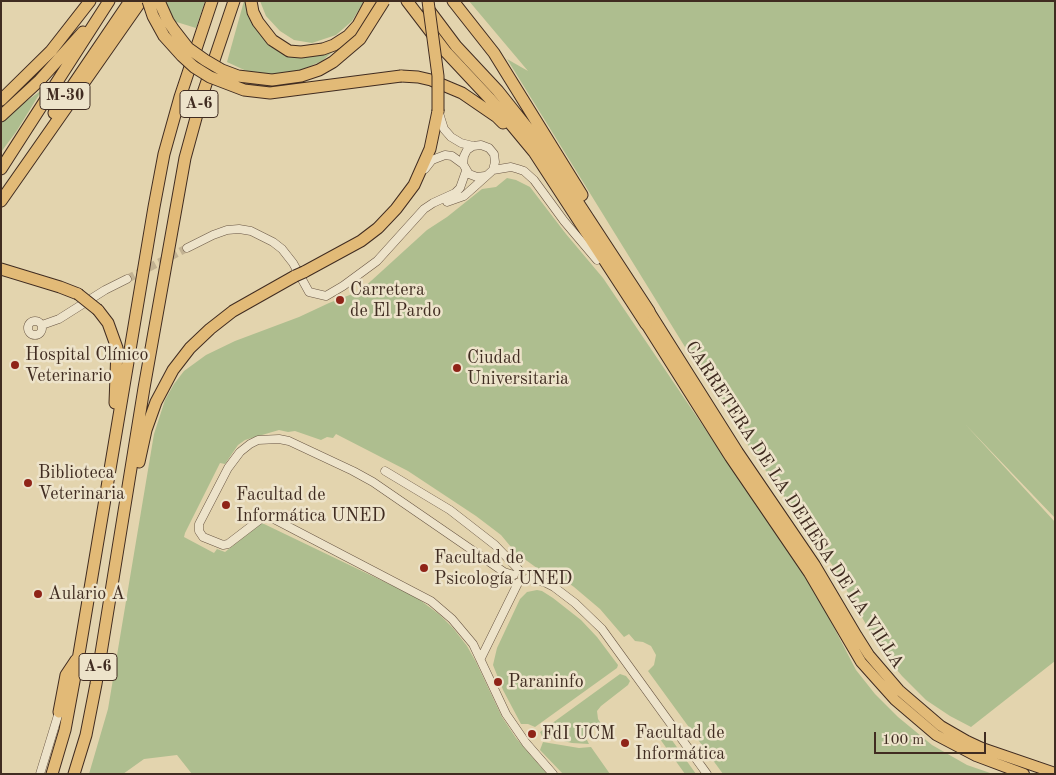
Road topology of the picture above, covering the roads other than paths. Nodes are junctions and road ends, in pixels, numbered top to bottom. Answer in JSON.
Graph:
{"nodes":[{"id":1,"x":90,"y":1,"type":"edge"},
{"id":2,"x":130,"y":1,"type":"edge"},
{"id":3,"x":141,"y":1,"type":"edge"},
{"id":4,"x":148,"y":1,"type":"edge"},
{"id":5,"x":159,"y":1,"type":"edge"},
{"id":6,"x":212,"y":1,"type":"edge"},
{"id":7,"x":234,"y":1,"type":"edge"},
{"id":8,"x":251,"y":1,"type":"edge"},
{"id":9,"x":371,"y":1,"type":"edge"},
{"id":10,"x":384,"y":1,"type":"edge"},
{"id":11,"x":408,"y":1,"type":"edge"},
{"id":12,"x":423,"y":1,"type":"edge"},
{"id":13,"x":428,"y":1,"type":"edge"},
{"id":14,"x":453,"y":1,"type":"edge"},
{"id":15,"x":108,"y":3,"type":"edge"},
{"id":16,"x":1,"y":100,"type":"edge"},
{"id":17,"x":438,"y":111,"type":"junction"},
{"id":18,"x":1,"y":116,"type":"edge"},
{"id":19,"x":474,"y":146,"type":"junction"},
{"id":20,"x":465,"y":167,"type":"junction"},
{"id":21,"x":1,"y":169,"type":"edge"},
{"id":22,"x":493,"y":170,"type":"junction"},
{"id":23,"x":485,"y":176,"type":"junction"},
{"id":24,"x":414,"y":185,"type":"junction"},
{"id":25,"x":1,"y":192,"type":"edge"},
{"id":26,"x":1,"y":201,"type":"edge"},
{"id":27,"x":416,"y":218,"type":"junction"},
{"id":28,"x":187,"y":248,"type":"tunnel mouth"},
{"id":29,"x":597,"y":260,"type":"junction"},
{"id":30,"x":1,"y":269,"type":"edge"},
{"id":31,"x":127,"y":280,"type":"tunnel mouth"},
{"id":32,"x":649,"y":311,"type":"junction"},
{"id":33,"x":646,"y":324,"type":"junction"},
{"id":34,"x":42,"y":325,"type":"dead end"},
{"id":35,"x":111,"y":463,"type":"junction"},
{"id":36,"x":385,"y":471,"type":"dead end"},
{"id":37,"x":116,"y":558,"type":"junction"},
{"id":38,"x":516,"y":572,"type":"junction"},
{"id":39,"x":527,"y":579,"type":"junction"},
{"id":40,"x":518,"y":583,"type":"junction"},
{"id":41,"x":79,"y":654,"type":"junction"},
{"id":42,"x":481,"y":658,"type":"junction"},
{"id":43,"x":59,"y":712,"type":"joint"},
{"id":44,"x":1055,"y":773,"type":"edge"},
{"id":45,"x":40,"y":774,"type":"edge"},
{"id":46,"x":52,"y":774,"type":"edge"},
{"id":47,"x":74,"y":774,"type":"edge"},
{"id":48,"x":553,"y":774,"type":"edge"},
{"id":49,"x":707,"y":774,"type":"edge"},
{"id":50,"x":1024,"y":774,"type":"edge"}],
"edges":[{"from":1,"to":16,"type":"highway"},
{"from":2,"to":25,"type":"highway","number":"M-30"},
{"from":3,"to":26,"type":"highway"},
{"from":4,"to":29,"type":"highway","bridge":true},
{"from":5,"to":10,"type":"highway","bridge":true},
{"from":6,"to":35,"type":"highway","number":"A-6"},
{"from":7,"to":37,"type":"highway","number":"A-6"},
{"from":8,"to":9,"type":"highway"},
{"from":11,"to":33,"type":"highway"},
{"from":12,"to":32,"type":"highway"},
{"from":13,"to":17,"type":"highway","bridge":true},
{"from":14,"to":32,"type":"highway"},
{"from":15,"to":18,"type":"highway"},
{"from":15,"to":21,"type":"highway","number":"M-30"},
{"from":17,"to":19,"type":"street"},
{"from":17,"to":24,"type":"highway"},
{"from":19,"to":20,"type":"street"},
{"from":19,"to":22,"type":"street"},
{"from":20,"to":23,"type":"street"},
{"from":20,"to":24,"type":"street"},
{"from":20,"to":27,"type":"street"},
{"from":22,"to":23,"type":"street"},
{"from":22,"to":29,"type":"street"},
{"from":23,"to":27,"type":"street"},
{"from":24,"to":37,"type":"highway"},
{"from":27,"to":28,"type":"street"},
{"from":29,"to":33,"type":"highway"},
{"from":30,"to":35,"type":"highway","bridge":true},
{"from":31,"to":34,"type":"street"},
{"from":32,"to":44,"type":"main road","name":"CARRETERA DE LA DEHESA DE LA VILLA"},
{"from":33,"to":50,"type":"main road","name":"CARRETERA DE LA DEHESA DE LA VILLA"},
{"from":35,"to":41,"type":"highway","number":"A-6"},
{"from":36,"to":38,"type":"street"},
{"from":37,"to":47,"type":"highway","number":"A-6"},
{"from":38,"to":39,"type":"street"},
{"from":38,"to":40,"type":"street"},
{"from":38,"to":42,"type":"street"},
{"from":39,"to":40,"type":"street"},
{"from":39,"to":49,"type":"street"},
{"from":40,"to":42,"type":"street"},
{"from":41,"to":43,"type":"highway"},
{"from":41,"to":46,"type":"highway","number":"A-6"},
{"from":42,"to":48,"type":"street"},
{"from":43,"to":45,"type":"street"}]}
